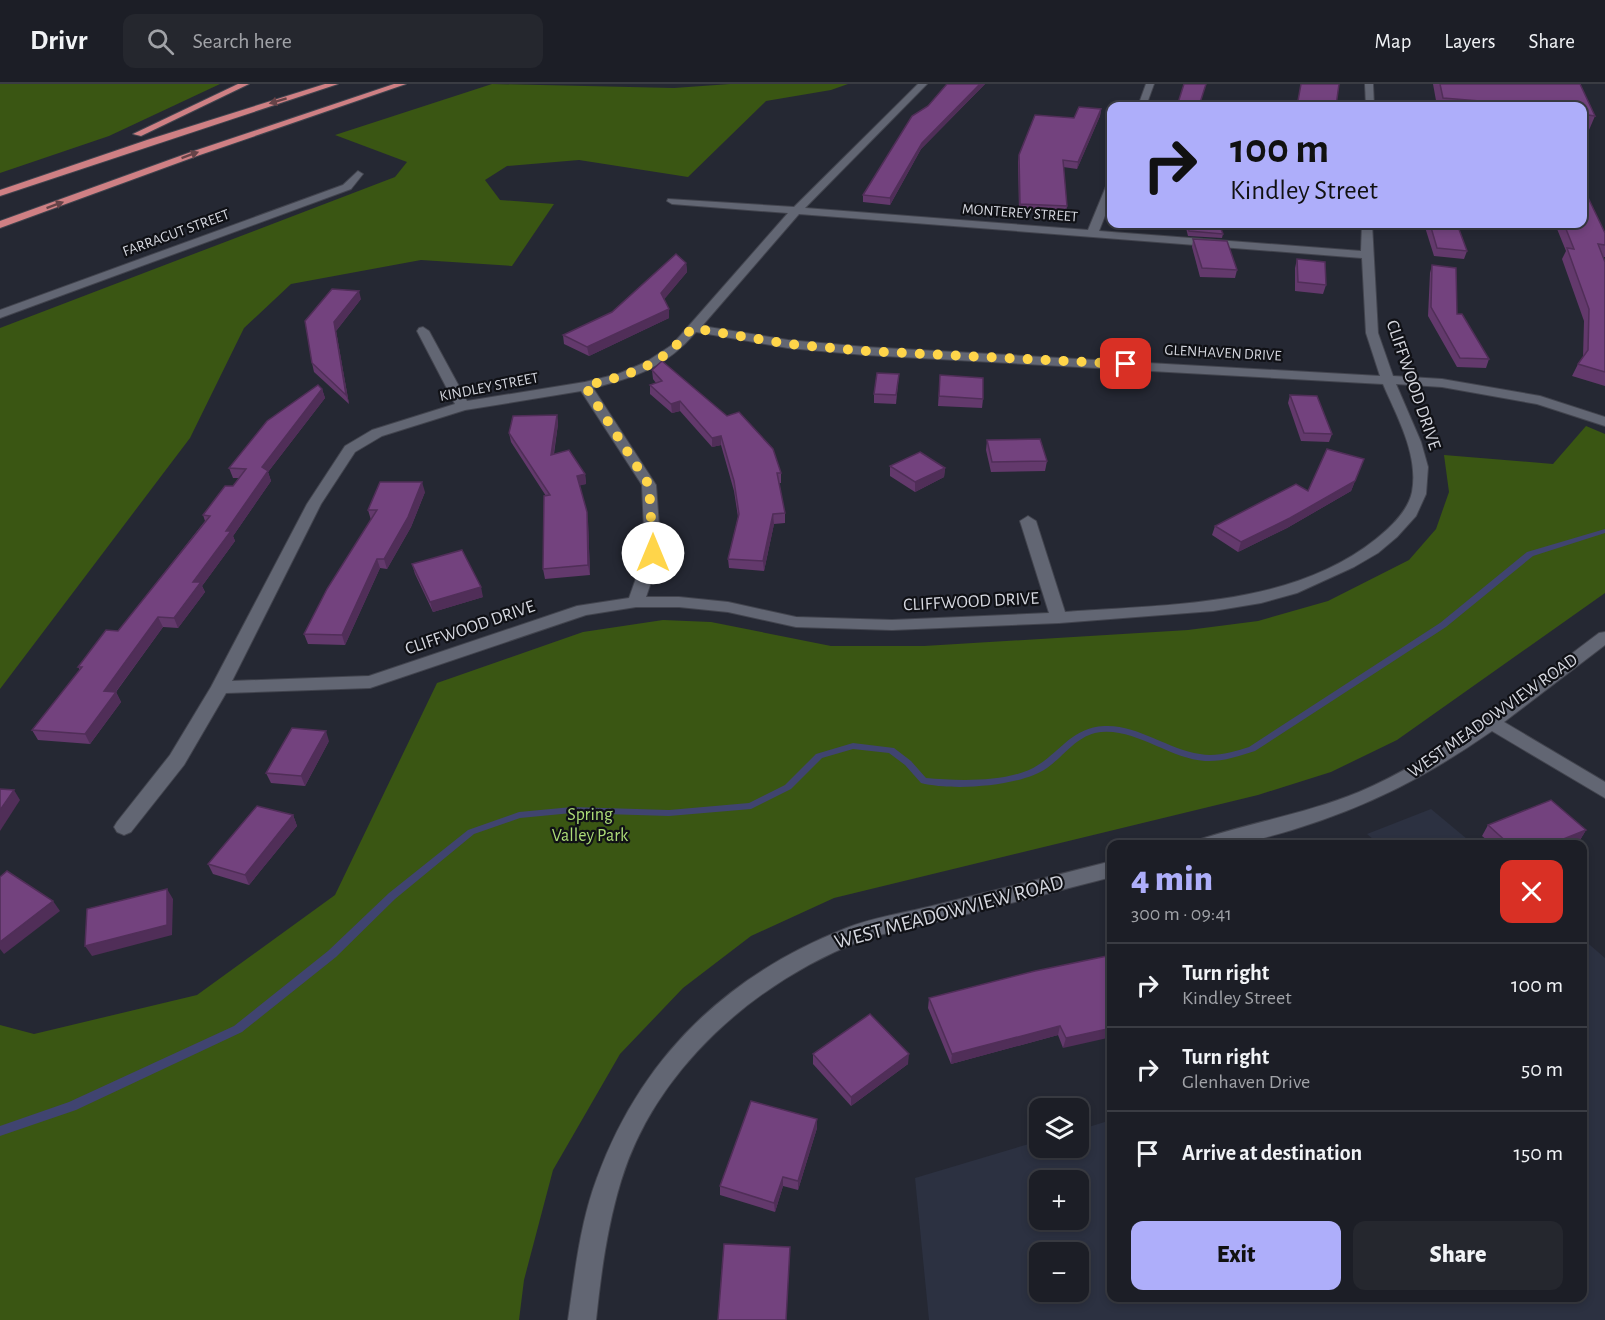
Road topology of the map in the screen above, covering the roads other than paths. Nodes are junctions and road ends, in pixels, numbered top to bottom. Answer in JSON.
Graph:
{"nodes":[{"id":1,"x":245,"y":84,"type":"edge"},
{"id":2,"x":334,"y":84,"type":"edge"},
{"id":3,"x":402,"y":84,"type":"edge"},
{"id":4,"x":923,"y":84,"type":"edge"},
{"id":5,"x":1150,"y":84,"type":"edge"},
{"id":6,"x":1369,"y":84,"type":"edge"},
{"id":7,"x":1143,"y":102,"type":"edge"},
{"id":8,"x":1370,"y":102,"type":"edge"},
{"id":9,"x":358,"y":174,"type":"dead end"},
{"id":10,"x":0,"y":185,"type":"edge"},
{"id":11,"x":0,"y":193,"type":"edge"},
{"id":12,"x":1107,"y":196,"type":"edge"},
{"id":13,"x":672,"y":201,"type":"dead end"},
{"id":14,"x":796,"y":211,"type":"junction"},
{"id":15,"x":0,"y":225,"type":"edge"},
{"id":16,"x":1367,"y":228,"type":"edge"},
{"id":17,"x":1092,"y":234,"type":"junction"},
{"id":18,"x":1367,"y":255,"type":"junction"},
{"id":19,"x":0,"y":314,"type":"edge"},
{"id":20,"x":692,"y":328,"type":"junction"},
{"id":21,"x":423,"y":332,"type":"dead end"},
{"id":22,"x":1387,"y":378,"type":"junction"},
{"id":23,"x":585,"y":386,"type":"junction"},
{"id":24,"x":462,"y":406,"type":"junction"},
{"id":25,"x":1605,"y":422,"type":"edge"},
{"id":26,"x":1028,"y":521,"type":"dead end"},
{"id":27,"x":636,"y":602,"type":"junction"},
{"id":28,"x":1059,"y":618,"type":"junction"},
{"id":29,"x":1605,"y":637,"type":"edge"},
{"id":30,"x":219,"y":687,"type":"junction"},
{"id":31,"x":1491,"y":722,"type":"junction"},
{"id":32,"x":1605,"y":791,"type":"edge"},
{"id":33,"x":124,"y":827,"type":"dead end"},
{"id":34,"x":1223,"y":840,"type":"edge"},
{"id":35,"x":1107,"y":870,"type":"edge"},
{"id":36,"x":582,"y":1320,"type":"edge"}],
"edges":[{"from":1,"to":10,"type":"highway"},
{"from":2,"to":11,"type":"highway","one_way":true},
{"from":15,"to":3,"type":"highway","one_way":true},
{"from":4,"to":14,"type":"street","name":"KINDLEY STREET"},
{"from":5,"to":7,"type":"street"},
{"from":6,"to":8,"type":"street"},
{"from":9,"to":19,"type":"street","name":"FARRAGUT STREET"},
{"from":12,"to":17,"type":"street"},
{"from":13,"to":14,"type":"street","name":"MONTEREY STREET"},
{"from":14,"to":17,"type":"street","name":"MONTEREY STREET"},
{"from":14,"to":20,"type":"street","name":"KINDLEY STREET"},
{"from":16,"to":18,"type":"street","name":"CLIFFWOOD DRIVE"},
{"from":17,"to":18,"type":"street","name":"MONTEREY STREET"},
{"from":18,"to":22,"type":"street","name":"CLIFFWOOD DRIVE"},
{"from":20,"to":22,"type":"street","name":"GLENHAVEN DRIVE"},
{"from":20,"to":23,"type":"street","name":"KINDLEY STREET"},
{"from":21,"to":24,"type":"street"},
{"from":22,"to":25,"type":"street","name":"GLENHAVEN DRIVE"},
{"from":22,"to":28,"type":"street","name":"CLIFFWOOD DRIVE"},
{"from":23,"to":24,"type":"street","name":"KINDLEY STREET"},
{"from":23,"to":27,"type":"street"},
{"from":24,"to":30,"type":"street","name":"KINDLEY STREET"},
{"from":26,"to":28,"type":"street"},
{"from":27,"to":28,"type":"street","name":"CLIFFWOOD DRIVE"},
{"from":27,"to":30,"type":"street","name":"CLIFFWOOD DRIVE"},
{"from":29,"to":31,"type":"street","name":"WEST MEADOWVIEW ROAD"},
{"from":30,"to":33,"type":"street","name":"KINDLEY STREET"},
{"from":31,"to":32,"type":"street"},
{"from":31,"to":34,"type":"street","name":"WEST MEADOWVIEW ROAD"},
{"from":35,"to":36,"type":"street","name":"WEST MEADOWVIEW ROAD"}]}
